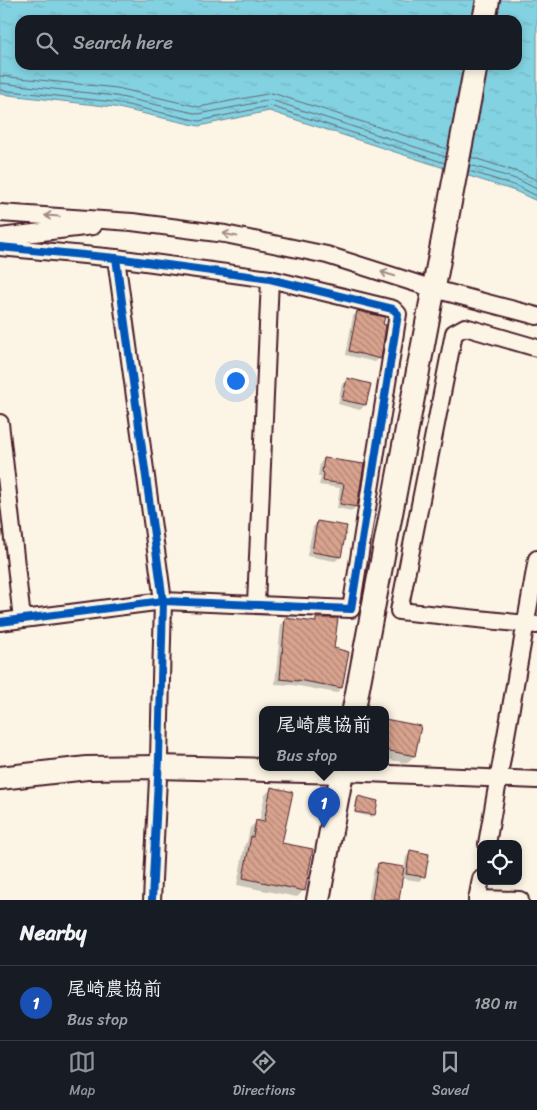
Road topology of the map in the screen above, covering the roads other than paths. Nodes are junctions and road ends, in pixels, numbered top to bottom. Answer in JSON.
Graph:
{"nodes":[{"id":1,"x":488,"y":0,"type":"edge"},
{"id":2,"x":485,"y":15,"type":"edge"},
{"id":3,"x":475,"y":70,"type":"edge"},
{"id":4,"x":0,"y":213,"type":"edge"},
{"id":5,"x":132,"y":222,"type":"junction"},
{"id":6,"x":0,"y":237,"type":"edge"},
{"id":7,"x":0,"y":247,"type":"edge"},
{"id":8,"x":116,"y":258,"type":"junction"},
{"id":9,"x":270,"y":279,"type":"junction"},
{"id":10,"x":436,"y":283,"type":"junction"},
{"id":11,"x":537,"y":316,"type":"edge"},
{"id":12,"x":537,"y":348,"type":"edge"},
{"id":13,"x":0,"y":423,"type":"edge"},
{"id":14,"x":537,"y":559,"type":"edge"},
{"id":15,"x":163,"y":601,"type":"junction"},
{"id":16,"x":256,"y":604,"type":"junction"},
{"id":17,"x":22,"y":618,"type":"junction"},
{"id":18,"x":0,"y":622,"type":"edge"},
{"id":19,"x":531,"y":624,"type":"edge"},
{"id":20,"x":355,"y":706,"type":"edge"},
{"id":21,"x":158,"y":767,"type":"junction"},
{"id":22,"x":259,"y":768,"type":"edge"},
{"id":23,"x":343,"y":771,"type":"edge"},
{"id":24,"x":374,"y":771,"type":"edge"},
{"id":25,"x":0,"y":778,"type":"edge"},
{"id":26,"x":500,"y":779,"type":"junction"},
{"id":27,"x":537,"y":780,"type":"edge"},
{"id":28,"x":488,"y":840,"type":"edge"},
{"id":29,"x":480,"y":885,"type":"edge"},
{"id":30,"x":152,"y":900,"type":"edge"},
{"id":31,"x":318,"y":900,"type":"edge"},
{"id":32,"x":477,"y":900,"type":"edge"},
{"id":33,"x":520,"y":900,"type":"edge"}],
"edges":[{"from":1,"to":2,"type":"street"},
{"from":3,"to":10,"type":"street"},
{"from":5,"to":4,"type":"street","one_way":true},
{"from":5,"to":6,"type":"street"},
{"from":10,"to":5,"type":"street","one_way":true},
{"from":7,"to":8,"type":"street"},
{"from":8,"to":9,"type":"street"},
{"from":8,"to":15,"type":"street"},
{"from":9,"to":16,"type":"street"},
{"from":9,"to":16,"type":"street"},
{"from":10,"to":11,"type":"street"},
{"from":10,"to":20,"type":"street"},
{"from":12,"to":19,"type":"street"},
{"from":13,"to":17,"type":"street"},
{"from":14,"to":19,"type":"street"},
{"from":15,"to":16,"type":"street"},
{"from":15,"to":17,"type":"street"},
{"from":15,"to":21,"type":"street"},
{"from":17,"to":18,"type":"street"},
{"from":19,"to":26,"type":"street"},
{"from":21,"to":22,"type":"street"},
{"from":21,"to":25,"type":"street"},
{"from":21,"to":30,"type":"street"},
{"from":23,"to":31,"type":"street"},
{"from":24,"to":26,"type":"street"},
{"from":26,"to":27,"type":"street"},
{"from":26,"to":28,"type":"street"},
{"from":29,"to":32,"type":"street"},
{"from":32,"to":33,"type":"street"}]}
